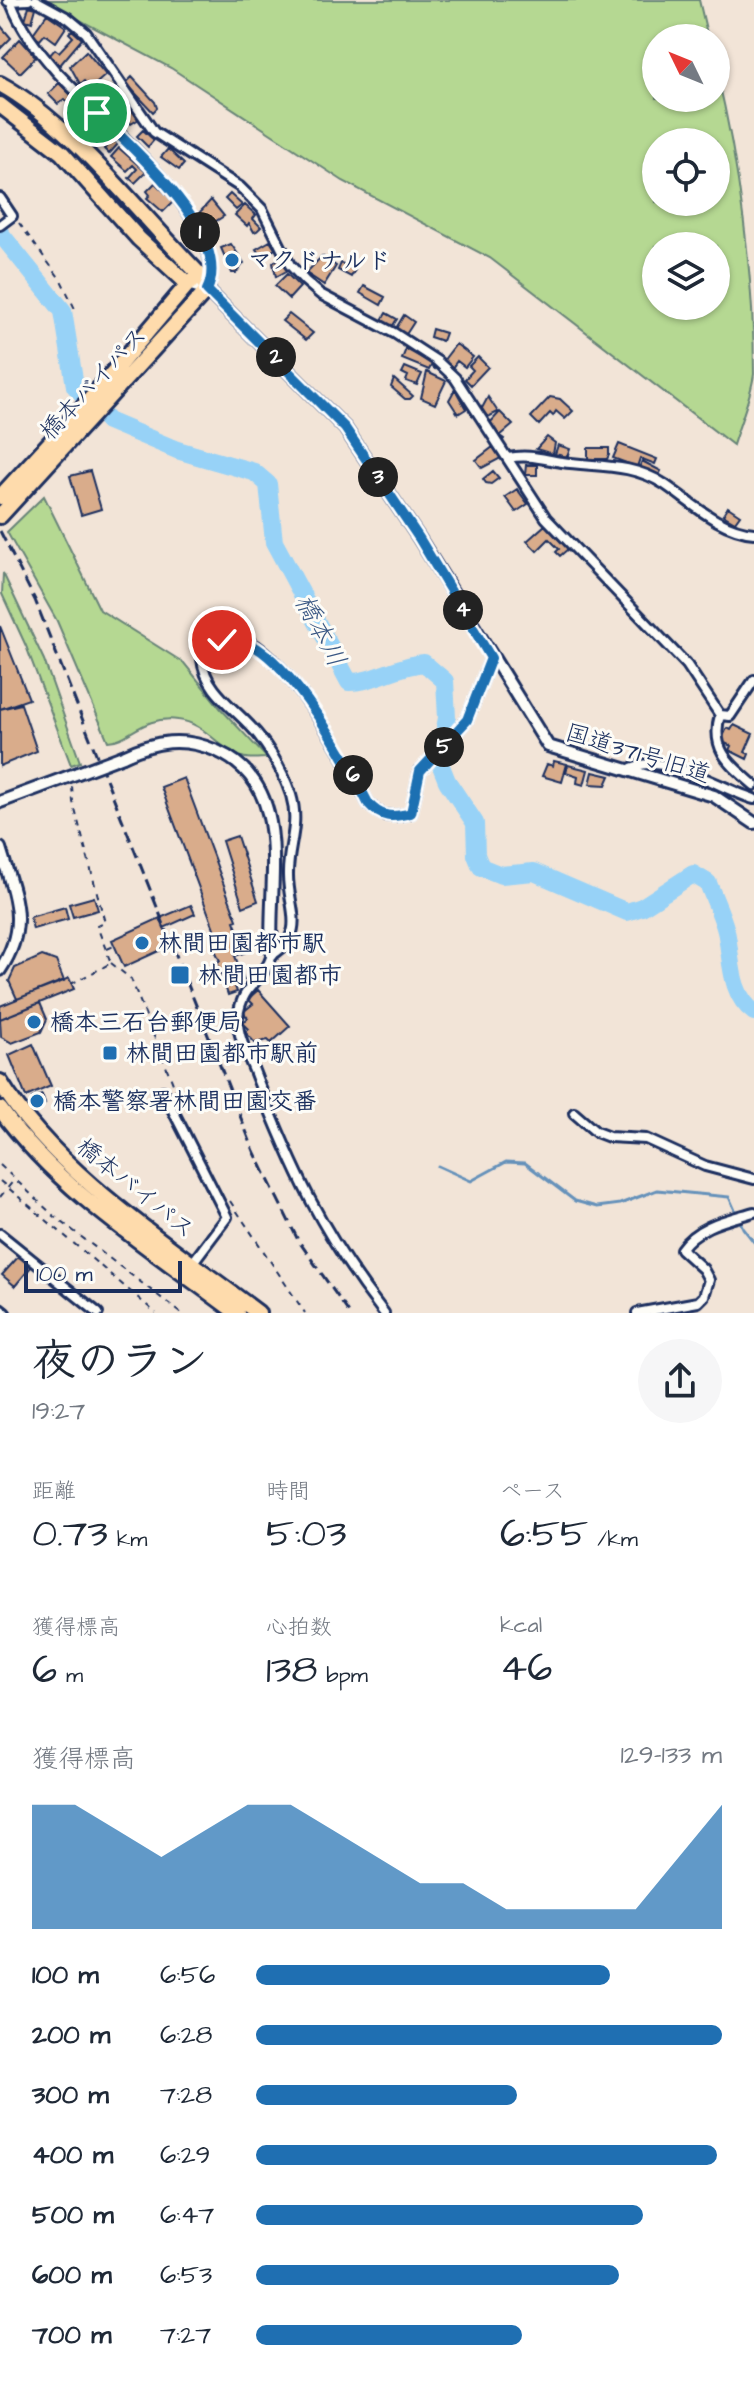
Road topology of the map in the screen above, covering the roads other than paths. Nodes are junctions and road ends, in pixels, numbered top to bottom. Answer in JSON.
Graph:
{"nodes":[{"id":1,"x":28,"y":0,"type":"edge"},
{"id":2,"x":35,"y":0,"type":"edge"},
{"id":3,"x":9,"y":2,"type":"edge"},
{"id":4,"x":0,"y":84,"type":"edge"},
{"id":5,"x":0,"y":105,"type":"edge"},
{"id":6,"x":0,"y":198,"type":"edge"},
{"id":7,"x":1,"y":224,"type":"edge"},
{"id":8,"x":199,"y":283,"type":"junction"},
{"id":9,"x":508,"y":458,"type":"junction"},
{"id":10,"x":36,"y":467,"type":"junction"},
{"id":11,"x":0,"y":497,"type":"edge"},
{"id":12,"x":0,"y":516,"type":"edge"},
{"id":13,"x":754,"y":533,"type":"edge"},
{"id":14,"x":491,"y":658,"type":"junction"},
{"id":15,"x":754,"y":680,"type":"edge"},
{"id":16,"x":720,"y":715,"type":"junction"},
{"id":17,"x":628,"y":770,"type":"junction"},
{"id":18,"x":754,"y":785,"type":"edge"},
{"id":19,"x":754,"y":799,"type":"edge"},
{"id":20,"x":0,"y":802,"type":"edge"},
{"id":21,"x":754,"y":823,"type":"edge"},
{"id":22,"x":0,"y":848,"type":"edge"},
{"id":23,"x":272,"y":955,"type":"junction"},
{"id":24,"x":0,"y":970,"type":"edge"},
{"id":25,"x":0,"y":1082,"type":"edge"},
{"id":26,"x":163,"y":1091,"type":"dead end"},
{"id":27,"x":0,"y":1109,"type":"edge"},
{"id":28,"x":574,"y":1113,"type":"dead end"},
{"id":29,"x":754,"y":1179,"type":"edge"},
{"id":30,"x":750,"y":1213,"type":"edge"},
{"id":31,"x":0,"y":1234,"type":"edge"},
{"id":32,"x":188,"y":1268,"type":"junction"},
{"id":33,"x":0,"y":1309,"type":"edge"},
{"id":34,"x":5,"y":1313,"type":"edge"},
{"id":35,"x":98,"y":1313,"type":"edge"},
{"id":36,"x":237,"y":1313,"type":"edge"},
{"id":37,"x":258,"y":1313,"type":"edge"},
{"id":38,"x":384,"y":1313,"type":"edge"},
{"id":39,"x":637,"y":1313,"type":"edge"}],
"edges":[{"from":1,"to":3,"type":"street"},
{"from":2,"to":9,"type":"street"},
{"from":3,"to":8,"type":"street"},
{"from":4,"to":8,"type":"highway"},
{"from":5,"to":8,"type":"highway"},
{"from":6,"to":7,"type":"street"},
{"from":8,"to":10,"type":"highway","name":"橋本バイパス"},
{"from":8,"to":10,"type":"highway","name":"橋本バイパス"},
{"from":8,"to":14,"type":"street","name":"国道371号旧道"},
{"from":9,"to":13,"type":"street"},
{"from":9,"to":16,"type":"street"},
{"from":10,"to":11,"type":"highway","name":"橋本バイパス"},
{"from":10,"to":12,"type":"highway","name":"橋本バイパス"},
{"from":14,"to":17,"type":"street","name":"国道371号旧道"},
{"from":14,"to":23,"type":"street"},
{"from":15,"to":16,"type":"street"},
{"from":16,"to":18,"type":"street"},
{"from":17,"to":19,"type":"street"},
{"from":17,"to":21,"type":"street","name":"国道371号旧道"},
{"from":20,"to":23,"type":"street","bridge":true},
{"from":22,"to":24,"type":"street"},
{"from":23,"to":38,"type":"street"},
{"from":25,"to":32,"type":"highway","name":"橋本バイパス"},
{"from":26,"to":32,"type":"street"},
{"from":27,"to":32,"type":"highway","name":"橋本バイパス"},
{"from":28,"to":29,"type":"street"},
{"from":30,"to":39,"type":"street"},
{"from":31,"to":35,"type":"street"},
{"from":32,"to":36,"type":"highway","name":"橋本バイパス"},
{"from":32,"to":37,"type":"highway","name":"橋本バイパス"},
{"from":33,"to":34,"type":"street"}]}
